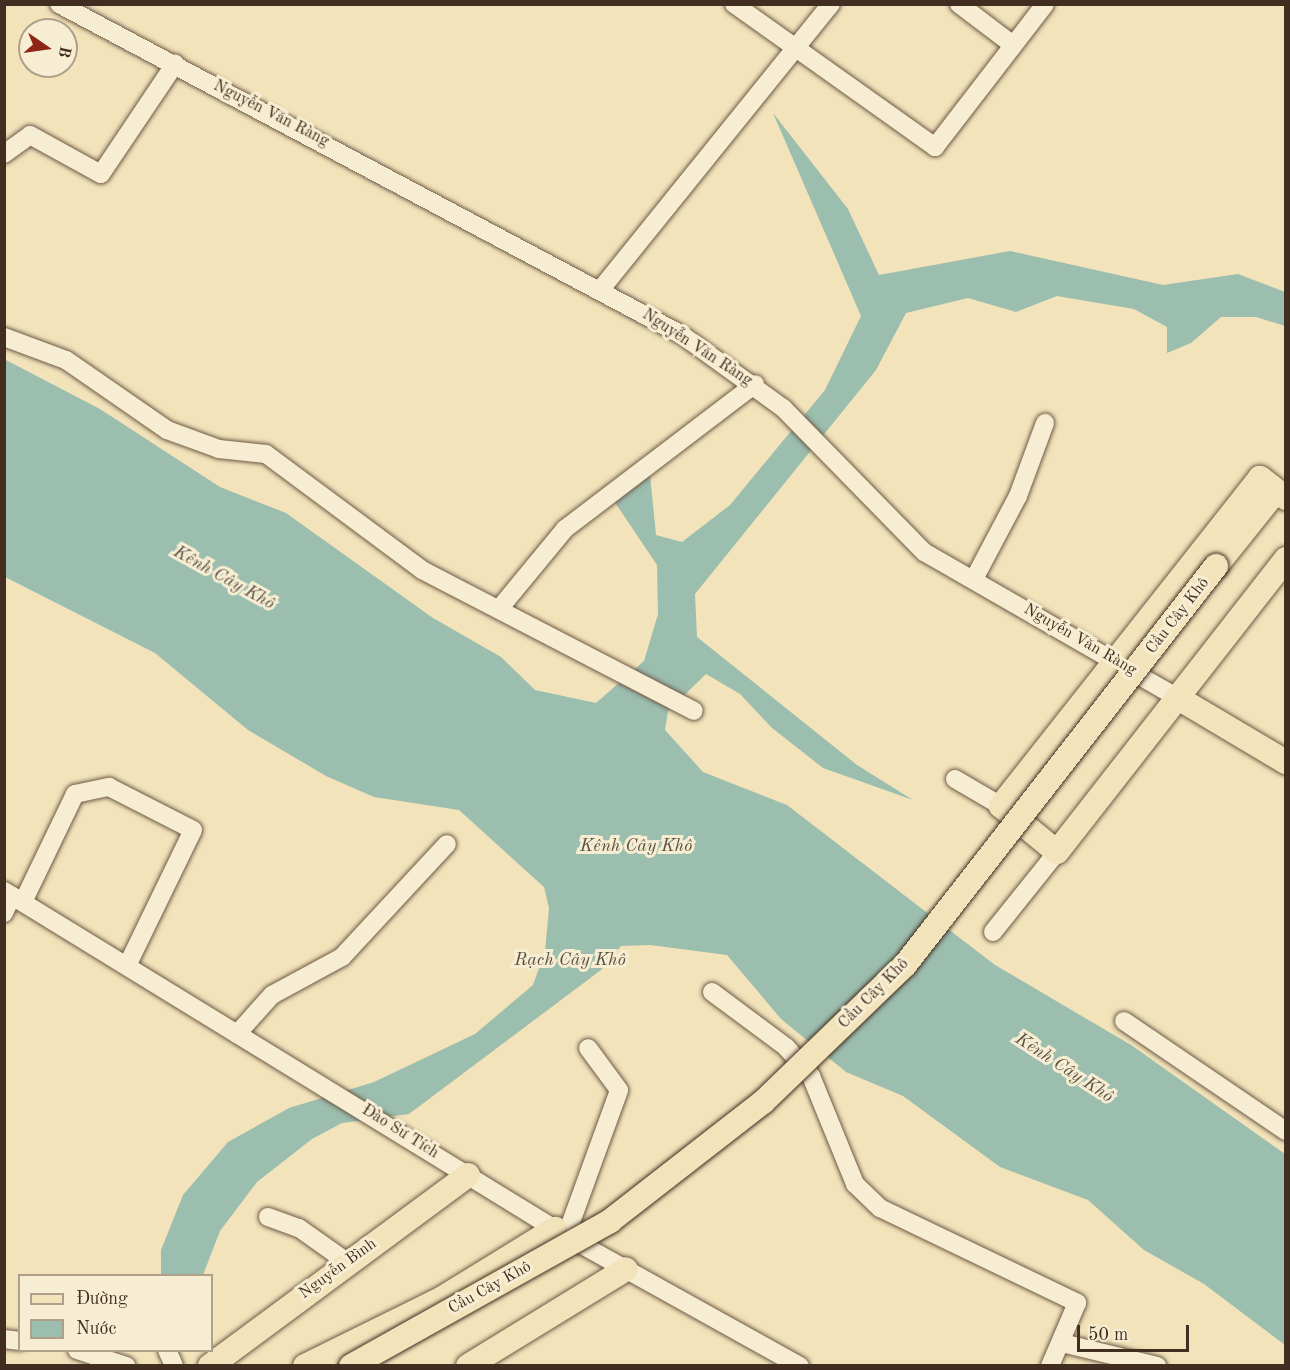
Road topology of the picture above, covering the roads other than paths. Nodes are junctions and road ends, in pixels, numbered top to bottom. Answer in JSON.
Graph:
{"nodes":[{"id":1,"x":59,"y":4,"type":"edge"},
{"id":2,"x":734,"y":4,"type":"edge"},
{"id":3,"x":831,"y":4,"type":"edge"},
{"id":4,"x":959,"y":4,"type":"edge"},
{"id":5,"x":1046,"y":4,"type":"edge"},
{"id":6,"x":1013,"y":45,"type":"junction"},
{"id":7,"x":795,"y":50,"type":"junction"},
{"id":8,"x":175,"y":64,"type":"junction"},
{"id":9,"x":4,"y":154,"type":"edge"},
{"id":10,"x":602,"y":289,"type":"junction"},
{"id":11,"x":4,"y":337,"type":"edge"},
{"id":12,"x":755,"y":384,"type":"junction"},
{"id":13,"x":1045,"y":423,"type":"dead end"},
{"id":14,"x":1281,"y":495,"type":"edge"},
{"id":15,"x":1286,"y":559,"type":"edge"},
{"id":16,"x":974,"y":579,"type":"junction"},
{"id":17,"x":499,"y":609,"type":"junction"},
{"id":18,"x":1116,"y":661,"type":"junction"},
{"id":19,"x":1178,"y":698,"type":"junction"},
{"id":20,"x":694,"y":711,"type":"dead end"},
{"id":21,"x":1286,"y":762,"type":"edge"},
{"id":22,"x":955,"y":779,"type":"dead end"},
{"id":23,"x":1000,"y":806,"type":"junction"},
{"id":24,"x":447,"y":844,"type":"dead end"},
{"id":25,"x":1057,"y":852,"type":"junction"},
{"id":26,"x":13,"y":896,"type":"edge"},
{"id":27,"x":4,"y":913,"type":"edge"},
{"id":28,"x":993,"y":932,"type":"dead end"},
{"id":29,"x":127,"y":966,"type":"junction"},
{"id":30,"x":712,"y":992,"type":"dead end"},
{"id":31,"x":1124,"y":1021,"type":"dead end"},
{"id":32,"x":237,"y":1034,"type":"junction"},
{"id":33,"x":588,"y":1048,"type":"dead end"},
{"id":34,"x":1286,"y":1131,"type":"edge"},
{"id":35,"x":468,"y":1175,"type":"junction"},
{"id":36,"x":268,"y":1216,"type":"dead end"},
{"id":37,"x":561,"y":1232,"type":"junction"},
{"id":38,"x":347,"y":1262,"type":"junction"},
{"id":39,"x":626,"y":1269,"type":"junction"},
{"id":40,"x":1062,"y":1343,"type":"junction"},
{"id":41,"x":84,"y":1352,"type":"edge"},
{"id":42,"x":214,"y":1363,"type":"edge"},
{"id":43,"x":126,"y":1365,"type":"edge"},
{"id":44,"x":305,"y":1365,"type":"edge"},
{"id":45,"x":351,"y":1365,"type":"edge"},
{"id":46,"x":468,"y":1365,"type":"edge"},
{"id":47,"x":800,"y":1365,"type":"edge"},
{"id":48,"x":1050,"y":1365,"type":"edge"},
{"id":49,"x":1157,"y":1365,"type":"edge"}],
"edges":[{"from":1,"to":8,"type":"street","name":"Nguyễn Văn Ràng"},
{"from":2,"to":7,"type":"street"},
{"from":3,"to":7,"type":"street"},
{"from":4,"to":6,"type":"street"},
{"from":5,"to":6,"type":"street"},
{"from":6,"to":7,"type":"street"},
{"from":7,"to":10,"type":"street"},
{"from":8,"to":9,"type":"street"},
{"from":8,"to":10,"type":"street","name":"Nguyễn Văn Ràng"},
{"from":10,"to":12,"type":"street","name":"Nguyễn Văn Ràng"},
{"from":11,"to":17,"type":"street"},
{"from":12,"to":16,"type":"street","name":"Nguyễn Văn Ràng"},
{"from":12,"to":17,"type":"street"},
{"from":13,"to":16,"type":"street"},
{"from":14,"to":18,"type":"main road"},
{"from":14,"to":45,"type":"main road","name":"Cầu Cây Khô","bridge":true},
{"from":15,"to":19,"type":"main road"},
{"from":16,"to":18,"type":"street","name":"Nguyễn Văn Ràng"},
{"from":17,"to":20,"type":"street"},
{"from":18,"to":19,"type":"street","name":"Nguyễn Văn Ràng"},
{"from":18,"to":23,"type":"main road"},
{"from":19,"to":21,"type":"main road","name":"Nguyễn Văn Ràng"},
{"from":19,"to":25,"type":"main road"},
{"from":22,"to":23,"type":"street"},
{"from":23,"to":25,"type":"main road"},
{"from":24,"to":32,"type":"street"},
{"from":25,"to":28,"type":"street"},
{"from":26,"to":27,"type":"street"},
{"from":26,"to":29,"type":"street","name":"Đào Sư Tích"},
{"from":26,"to":29,"type":"street"},
{"from":29,"to":32,"type":"street","name":"Đào Sư Tích"},
{"from":30,"to":40,"type":"street"},
{"from":31,"to":34,"type":"street"},
{"from":32,"to":35,"type":"street","name":"Đào Sư Tích"},
{"from":33,"to":37,"type":"street"},
{"from":35,"to":37,"type":"street","name":"Đào Sư Tích"},
{"from":35,"to":38,"type":"main road","name":"Nguyễn Bình"},
{"from":36,"to":38,"type":"street"},
{"from":37,"to":39,"type":"street","name":"Đào Sư Tích"},
{"from":37,"to":44,"type":"main road"},
{"from":38,"to":42,"type":"main road","name":"Nguyễn Bình"},
{"from":39,"to":46,"type":"main road"},
{"from":39,"to":47,"type":"street","name":"Đào Sư Tích"},
{"from":40,"to":48,"type":"street"},
{"from":40,"to":49,"type":"street"},
{"from":41,"to":43,"type":"street"}]}
